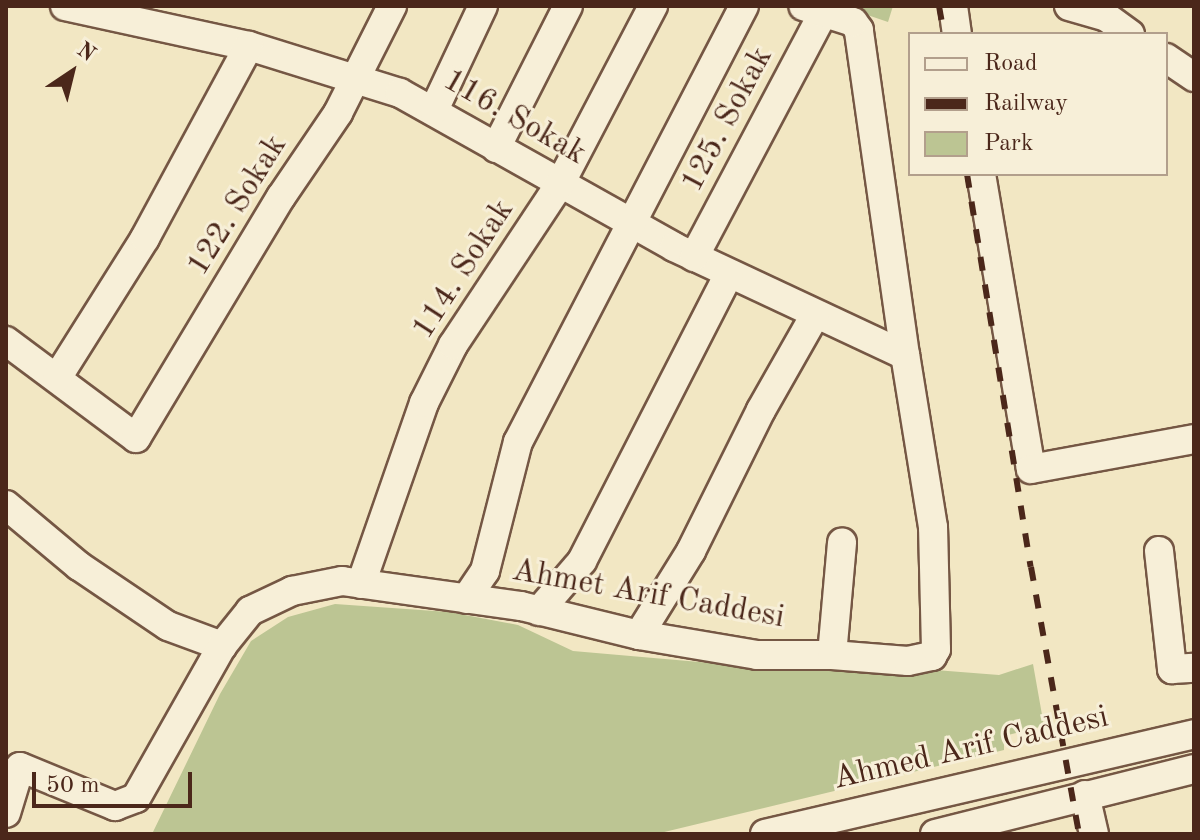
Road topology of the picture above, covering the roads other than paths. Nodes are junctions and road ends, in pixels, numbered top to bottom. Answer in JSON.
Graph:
{"nodes":[{"id":1,"x":392,"y":6,"type":"edge"},
{"id":2,"x":483,"y":6,"type":"edge"},
{"id":3,"x":568,"y":6,"type":"edge"},
{"id":4,"x":653,"y":6,"type":"edge"},
{"id":5,"x":744,"y":6,"type":"edge"},
{"id":6,"x":953,"y":6,"type":"edge"},
{"id":7,"x":1069,"y":6,"type":"edge"},
{"id":8,"x":72,"y":7,"type":"edge"},
{"id":9,"x":812,"y":10,"type":"edge"},
{"id":10,"x":192,"y":18,"type":"edge"},
{"id":11,"x":957,"y":32,"type":"edge"},
{"id":12,"x":1127,"y":32,"type":"edge"},
{"id":13,"x":249,"y":46,"type":"junction"},
{"id":14,"x":1168,"y":59,"type":"edge"},
{"id":15,"x":1194,"y":77,"type":"edge"},
{"id":16,"x":354,"y":78,"type":"junction"},
{"id":17,"x":434,"y":110,"type":"junction"},
{"id":18,"x":496,"y":148,"type":"junction"},
{"id":19,"x":981,"y":176,"type":"edge"},
{"id":20,"x":560,"y":184,"type":"junction"},
{"id":21,"x":629,"y":222,"type":"junction"},
{"id":22,"x":694,"y":257,"type":"junction"},
{"id":23,"x":729,"y":274,"type":"junction"},
{"id":24,"x":815,"y":315,"type":"junction"},
{"id":25,"x":6,"y":341,"type":"edge"},
{"id":26,"x":905,"y":355,"type":"junction"},
{"id":27,"x":57,"y":378,"type":"junction"},
{"id":28,"x":1194,"y":439,"type":"edge"},
{"id":29,"x":6,"y":505,"type":"edge"},
{"id":30,"x":842,"y":542,"type":"dead end"},
{"id":31,"x":1159,"y":551,"type":"dead end"},
{"id":32,"x":361,"y":584,"type":"junction"},
{"id":33,"x":466,"y":599,"type":"junction"},
{"id":34,"x":539,"y":611,"type":"junction"},
{"id":35,"x":639,"y":635,"type":"junction"},
{"id":36,"x":222,"y":646,"type":"junction"},
{"id":37,"x":832,"y":655,"type":"junction"},
{"id":38,"x":1194,"y":668,"type":"edge"},
{"id":39,"x":1194,"y":734,"type":"edge"},
{"id":40,"x":1194,"y":769,"type":"edge"},
{"id":41,"x":1085,"y":795,"type":"junction"},
{"id":42,"x":6,"y":813,"type":"edge"},
{"id":43,"x":765,"y":834,"type":"edge"},
{"id":44,"x":935,"y":834,"type":"edge"},
{"id":45,"x":1094,"y":834,"type":"edge"}],
"edges":[{"from":1,"to":16,"type":"street","name":"122. Sokak"},
{"from":2,"to":17,"type":"street"},
{"from":3,"to":18,"type":"street"},
{"from":4,"to":20,"type":"street","name":"114. Sokak"},
{"from":5,"to":21,"type":"street"},
{"from":6,"to":11,"type":"street"},
{"from":7,"to":12,"type":"street"},
{"from":8,"to":10,"type":"street","name":"116. Sokak"},
{"from":9,"to":22,"type":"street","name":"125. Sokak"},
{"from":9,"to":26,"type":"street","name":"Ahmet Arif Caddesi"},
{"from":10,"to":13,"type":"street","name":"116. Sokak"},
{"from":13,"to":16,"type":"street","name":"116. Sokak"},
{"from":13,"to":27,"type":"street"},
{"from":14,"to":15,"type":"street"},
{"from":16,"to":17,"type":"street","name":"116. Sokak"},
{"from":16,"to":27,"type":"street","name":"122. Sokak"},
{"from":17,"to":18,"type":"street","name":"116. Sokak"},
{"from":18,"to":20,"type":"street","name":"116. Sokak"},
{"from":19,"to":28,"type":"street"},
{"from":20,"to":21,"type":"street","name":"116. Sokak"},
{"from":20,"to":32,"type":"street","name":"114. Sokak"},
{"from":21,"to":22,"type":"street","name":"116. Sokak"},
{"from":21,"to":33,"type":"street"},
{"from":22,"to":23,"type":"street","name":"116. Sokak"},
{"from":23,"to":24,"type":"street","name":"116. Sokak"},
{"from":23,"to":34,"type":"street"},
{"from":24,"to":26,"type":"street","name":"116. Sokak"},
{"from":24,"to":35,"type":"street"},
{"from":25,"to":27,"type":"street"},
{"from":26,"to":37,"type":"street","name":"Ahmet Arif Caddesi"},
{"from":29,"to":36,"type":"street"},
{"from":30,"to":37,"type":"street"},
{"from":31,"to":38,"type":"street"},
{"from":32,"to":33,"type":"street","name":"Ahmet Arif Caddesi"},
{"from":32,"to":36,"type":"street","name":"Ahmet Arif Caddesi"},
{"from":33,"to":34,"type":"street","name":"Ahmet Arif Caddesi"},
{"from":34,"to":35,"type":"street","name":"Ahmet Arif Caddesi"},
{"from":35,"to":37,"type":"street","name":"Ahmet Arif Caddesi"},
{"from":36,"to":42,"type":"street","name":"Ahmet Arif Caddesi"},
{"from":39,"to":43,"type":"street","name":"Ahmed Arif Caddesi"},
{"from":40,"to":41,"type":"street"},
{"from":41,"to":44,"type":"street"},
{"from":41,"to":45,"type":"street"}]}
